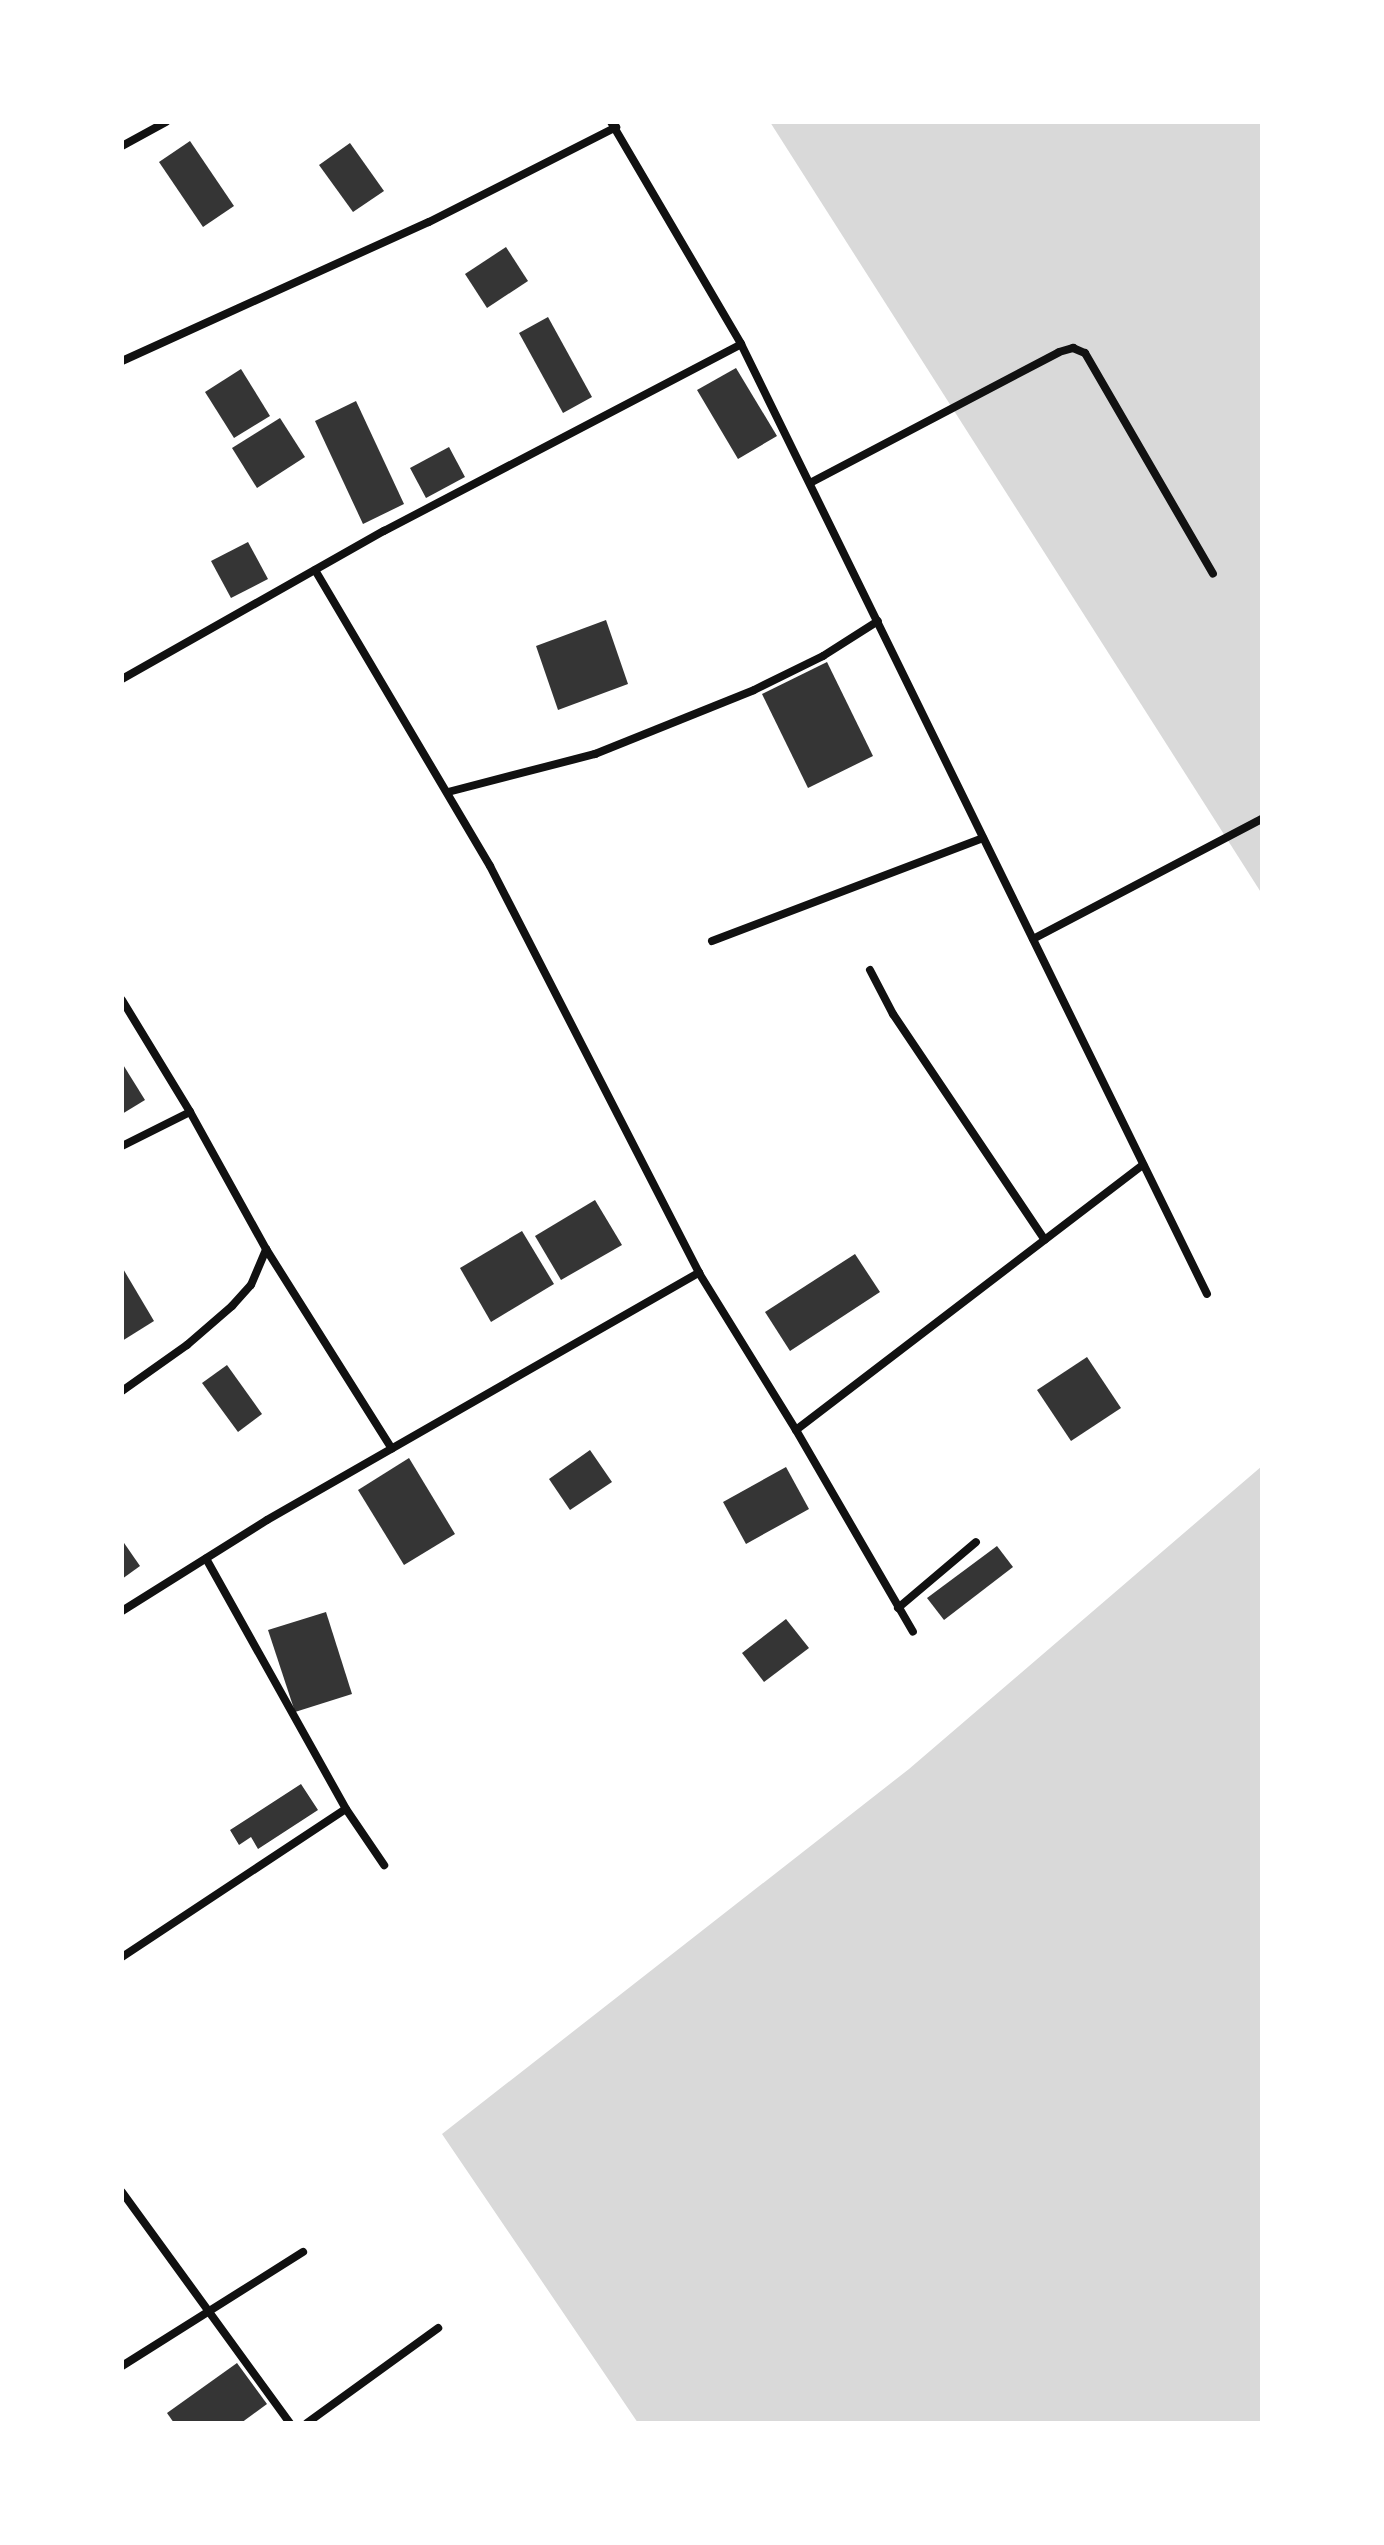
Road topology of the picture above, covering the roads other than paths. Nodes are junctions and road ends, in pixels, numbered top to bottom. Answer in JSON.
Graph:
{"nodes":[{"id":1,"x":166,"y":122,"type":"edge"},
{"id":2,"x":614,"y":125,"type":"edge"},
{"id":3,"x":122,"y":146,"type":"edge"},
{"id":4,"x":741,"y":344,"type":"junction"},
{"id":5,"x":122,"y":361,"type":"edge"},
{"id":6,"x":810,"y":483,"type":"junction"},
{"id":7,"x":315,"y":570,"type":"junction"},
{"id":8,"x":1213,"y":574,"type":"dead end"},
{"id":9,"x":878,"y":621,"type":"junction"},
{"id":10,"x":122,"y":679,"type":"edge"},
{"id":11,"x":448,"y":792,"type":"junction"},
{"id":12,"x":1262,"y":819,"type":"edge"},
{"id":13,"x":983,"y":838,"type":"junction"},
{"id":14,"x":1033,"y":939,"type":"junction"},
{"id":15,"x":712,"y":941,"type":"dead end"},
{"id":16,"x":870,"y":970,"type":"dead end"},
{"id":17,"x":122,"y":1000,"type":"edge"},
{"id":18,"x":190,"y":1112,"type":"junction"},
{"id":19,"x":122,"y":1146,"type":"edge"},
{"id":20,"x":1143,"y":1165,"type":"junction"},
{"id":21,"x":1045,"y":1240,"type":"junction"},
{"id":22,"x":266,"y":1249,"type":"junction"},
{"id":23,"x":699,"y":1273,"type":"junction"},
{"id":24,"x":1207,"y":1294,"type":"dead end"},
{"id":25,"x":122,"y":1391,"type":"edge"},
{"id":26,"x":796,"y":1430,"type":"junction"},
{"id":27,"x":392,"y":1449,"type":"junction"},
{"id":28,"x":976,"y":1542,"type":"dead end"},
{"id":29,"x":206,"y":1559,"type":"junction"},
{"id":30,"x":898,"y":1608,"type":"junction"},
{"id":31,"x":122,"y":1611,"type":"edge"},
{"id":32,"x":913,"y":1632,"type":"dead end"},
{"id":33,"x":346,"y":1809,"type":"junction"},
{"id":34,"x":384,"y":1865,"type":"dead end"},
{"id":35,"x":122,"y":1957,"type":"edge"},
{"id":36,"x":122,"y":2192,"type":"edge"},
{"id":37,"x":303,"y":2252,"type":"dead end"},
{"id":38,"x":207,"y":2312,"type":"junction"},
{"id":39,"x":438,"y":2328,"type":"dead end"},
{"id":40,"x":122,"y":2366,"type":"edge"},
{"id":41,"x":290,"y":2423,"type":"edge"},
{"id":42,"x":307,"y":2423,"type":"edge"}],
"edges":[{"from":1,"to":3,"type":"street"},
{"from":2,"to":4,"type":"street"},
{"from":2,"to":5,"type":"street"},
{"from":4,"to":6,"type":"street"},
{"from":4,"to":7,"type":"street"},
{"from":6,"to":8,"type":"street"},
{"from":6,"to":9,"type":"street"},
{"from":7,"to":10,"type":"street"},
{"from":7,"to":11,"type":"street"},
{"from":9,"to":11,"type":"street"},
{"from":9,"to":13,"type":"street"},
{"from":11,"to":23,"type":"street"},
{"from":12,"to":14,"type":"street"},
{"from":13,"to":14,"type":"street"},
{"from":13,"to":15,"type":"street"},
{"from":14,"to":20,"type":"street"},
{"from":16,"to":21,"type":"street"},
{"from":17,"to":18,"type":"street"},
{"from":18,"to":19,"type":"street"},
{"from":18,"to":22,"type":"street"},
{"from":20,"to":21,"type":"street"},
{"from":20,"to":24,"type":"street"},
{"from":21,"to":26,"type":"street"},
{"from":22,"to":25,"type":"street"},
{"from":22,"to":27,"type":"street"},
{"from":23,"to":26,"type":"street"},
{"from":23,"to":27,"type":"street"},
{"from":26,"to":30,"type":"street"},
{"from":27,"to":29,"type":"street"},
{"from":28,"to":30,"type":"street"},
{"from":29,"to":31,"type":"street"},
{"from":29,"to":33,"type":"street"},
{"from":30,"to":32,"type":"street"},
{"from":33,"to":34,"type":"street"},
{"from":33,"to":35,"type":"street"},
{"from":36,"to":38,"type":"street"},
{"from":37,"to":38,"type":"street"},
{"from":38,"to":40,"type":"street"},
{"from":38,"to":41,"type":"street"},
{"from":39,"to":42,"type":"street"}]}
